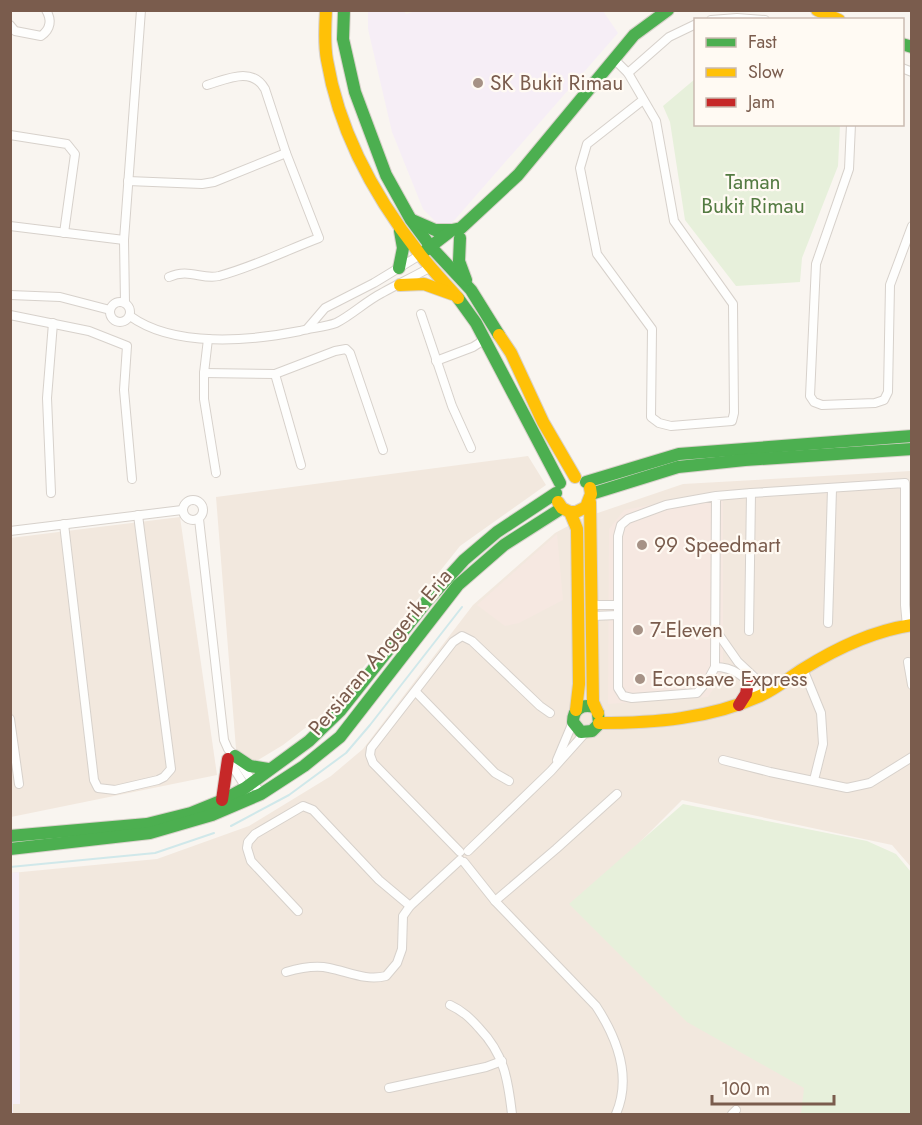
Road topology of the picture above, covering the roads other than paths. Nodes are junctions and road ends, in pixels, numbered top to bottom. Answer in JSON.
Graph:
{"nodes":[{"id":1,"x":46,"y":10,"type":"edge"},
{"id":2,"x":141,"y":10,"type":"edge"},
{"id":3,"x":326,"y":10,"type":"edge"},
{"id":4,"x":344,"y":10,"type":"edge"},
{"id":5,"x":668,"y":10,"type":"edge"},
{"id":6,"x":817,"y":10,"type":"edge"},
{"id":7,"x":835,"y":18,"type":"edge"},
{"id":8,"x":694,"y":25,"type":"edge"},
{"id":9,"x":10,"y":26,"type":"edge"},
{"id":10,"x":613,"y":58,"type":"junction"},
{"id":11,"x":628,"y":73,"type":"junction"},
{"id":12,"x":207,"y":85,"type":"dead end"},
{"id":13,"x":643,"y":100,"type":"junction"},
{"id":14,"x":851,"y":126,"type":"edge"},
{"id":15,"x":10,"y":135,"type":"edge"},
{"id":16,"x":286,"y":153,"type":"junction"},
{"id":17,"x":128,"y":181,"type":"junction"},
{"id":18,"x":411,"y":220,"type":"junction"},
{"id":19,"x":912,"y":225,"type":"edge"},
{"id":20,"x":10,"y":226,"type":"edge"},
{"id":21,"x":399,"y":226,"type":"junction"},
{"id":22,"x":458,"y":232,"type":"junction"},
{"id":23,"x":64,"y":233,"type":"junction"},
{"id":24,"x":124,"y":240,"type":"junction"},
{"id":25,"x":431,"y":247,"type":"junction"},
{"id":26,"x":420,"y":255,"type":"junction"},
{"id":27,"x":440,"y":257,"type":"junction"},
{"id":28,"x":430,"y":267,"type":"junction"},
{"id":29,"x":399,"y":268,"type":"junction"},
{"id":30,"x":169,"y":277,"type":"dead end"},
{"id":31,"x":400,"y":285,"type":"junction"},
{"id":32,"x":471,"y":290,"type":"junction"},
{"id":33,"x":10,"y":295,"type":"edge"},
{"id":34,"x":344,"y":297,"type":"junction"},
{"id":35,"x":458,"y":297,"type":"junction"},
{"id":36,"x":125,"y":303,"type":"junction"},
{"id":37,"x":110,"y":310,"type":"junction"},
{"id":38,"x":354,"y":312,"type":"junction"},
{"id":39,"x":421,"y":314,"type":"dead end"},
{"id":40,"x":10,"y":315,"type":"edge"},
{"id":41,"x":130,"y":316,"type":"junction"},
{"id":42,"x":53,"y":323,"type":"junction"},
{"id":43,"x":307,"y":329,"type":"junction"},
{"id":44,"x":208,"y":339,"type":"junction"},
{"id":45,"x":484,"y":340,"type":"junction"},
{"id":46,"x":436,"y":361,"type":"junction"},
{"id":47,"x":204,"y":373,"type":"junction"},
{"id":48,"x":275,"y":374,"type":"junction"},
{"id":49,"x":912,"y":436,"type":"edge"},
{"id":50,"x":471,"y":448,"type":"dead end"},
{"id":51,"x":912,"y":449,"type":"edge"},
{"id":52,"x":383,"y":450,"type":"dead end"},
{"id":53,"x":301,"y":465,"type":"dead end"},
{"id":54,"x":216,"y":472,"type":"dead end"},
{"id":55,"x":132,"y":479,"type":"dead end"},
{"id":56,"x":580,"y":479,"type":"junction"},
{"id":57,"x":558,"y":488,"type":"junction"},
{"id":58,"x":832,"y":489,"type":"junction"},
{"id":59,"x":51,"y":493,"type":"dead end"},
{"id":60,"x":751,"y":493,"type":"junction"},
{"id":61,"x":716,"y":496,"type":"junction"},
{"id":62,"x":590,"y":498,"type":"junction"},
{"id":63,"x":182,"y":510,"type":"junction"},
{"id":64,"x":566,"y":510,"type":"junction"},
{"id":65,"x":138,"y":515,"type":"junction"},
{"id":66,"x":199,"y":519,"type":"junction"},
{"id":67,"x":64,"y":524,"type":"junction"},
{"id":68,"x":10,"y":531,"type":"edge"},
{"id":69,"x":618,"y":610,"type":"junction"},
{"id":70,"x":593,"y":611,"type":"junction"},
{"id":71,"x":828,"y":623,"type":"dead end"},
{"id":72,"x":909,"y":625,"type":"edge"},
{"id":73,"x":749,"y":631,"type":"dead end"},
{"id":74,"x":717,"y":632,"type":"junction"},
{"id":75,"x":908,"y":662,"type":"dead end"},
{"id":76,"x":715,"y":667,"type":"junction"},
{"id":77,"x":803,"y":669,"type":"junction"},
{"id":78,"x":748,"y":682,"type":"junction"},
{"id":79,"x":912,"y":685,"type":"edge"},
{"id":80,"x":416,"y":692,"type":"junction"},
{"id":81,"x":765,"y":694,"type":"junction"},
{"id":82,"x":739,"y":705,"type":"junction"},
{"id":83,"x":550,"y":713,"type":"dead end"},
{"id":84,"x":597,"y":715,"type":"junction"},
{"id":85,"x":574,"y":716,"type":"junction"},
{"id":86,"x":10,"y":719,"type":"edge"},
{"id":87,"x":585,"y":733,"type":"junction"},
{"id":88,"x":231,"y":755,"type":"junction"},
{"id":89,"x":912,"y":757,"type":"edge"},
{"id":90,"x":723,"y":760,"type":"dead end"},
{"id":91,"x":268,"y":769,"type":"junction"},
{"id":92,"x":551,"y":771,"type":"junction"},
{"id":93,"x":814,"y":780,"type":"junction"},
{"id":94,"x":509,"y":781,"type":"dead end"},
{"id":95,"x":19,"y":784,"type":"dead end"},
{"id":96,"x":253,"y":790,"type":"junction"},
{"id":97,"x":617,"y":794,"type":"dead end"},
{"id":98,"x":222,"y":800,"type":"junction"},
{"id":99,"x":10,"y":836,"type":"edge"},
{"id":100,"x":10,"y":849,"type":"edge"},
{"id":101,"x":463,"y":856,"type":"junction"},
{"id":102,"x":495,"y":901,"type":"junction"},
{"id":103,"x":410,"y":906,"type":"junction"},
{"id":104,"x":298,"y":911,"type":"dead end"},
{"id":105,"x":286,"y":972,"type":"dead end"},
{"id":106,"x":450,"y":1005,"type":"dead end"},
{"id":107,"x":502,"y":1061,"type":"junction"},
{"id":108,"x":389,"y":1088,"type":"dead end"},
{"id":109,"x":512,"y":1114,"type":"edge"},
{"id":110,"x":616,"y":1114,"type":"edge"}],
"edges":[{"from":1,"to":9,"type":"street"},
{"from":2,"to":17,"type":"street"},
{"from":3,"to":21,"type":"main road"},
{"from":4,"to":18,"type":"main road"},
{"from":5,"to":10,"type":"main road"},
{"from":6,"to":7,"type":"main road"},
{"from":8,"to":11,"type":"street"},
{"from":10,"to":11,"type":"street"},
{"from":10,"to":22,"type":"main road"},
{"from":11,"to":13,"type":"street"},
{"from":12,"to":16,"type":"street"},
{"from":13,"to":13,"type":"street"},
{"from":14,"to":19,"type":"street"},
{"from":15,"to":23,"type":"street"},
{"from":16,"to":17,"type":"street"},
{"from":16,"to":30,"type":"street"},
{"from":17,"to":24,"type":"street"},
{"from":18,"to":22,"type":"main road"},
{"from":18,"to":25,"type":"main road"},
{"from":20,"to":23,"type":"street"},
{"from":21,"to":26,"type":"main road"},
{"from":21,"to":29,"type":"main road"},
{"from":22,"to":25,"type":"main road"},
{"from":22,"to":27,"type":"main road"},
{"from":22,"to":32,"type":"main road"},
{"from":23,"to":24,"type":"street"},
{"from":24,"to":36,"type":"street"},
{"from":25,"to":26,"type":"main road"},
{"from":25,"to":27,"type":"main road"},
{"from":26,"to":28,"type":"main road"},
{"from":26,"to":29,"type":"street"},
{"from":27,"to":28,"type":"main road"},
{"from":27,"to":32,"type":"main road"},
{"from":28,"to":31,"type":"street"},
{"from":28,"to":35,"type":"main road"},
{"from":29,"to":34,"type":"street"},
{"from":31,"to":35,"type":"main road"},
{"from":31,"to":38,"type":"street"},
{"from":32,"to":56,"type":"main road"},
{"from":33,"to":37,"type":"street"},
{"from":34,"to":38,"type":"street"},
{"from":34,"to":43,"type":"street"},
{"from":35,"to":45,"type":"main road"},
{"from":36,"to":37,"type":"street"},
{"from":36,"to":41,"type":"street"},
{"from":37,"to":41,"type":"street"},
{"from":38,"to":43,"type":"street"},
{"from":39,"to":46,"type":"street"},
{"from":40,"to":42,"type":"street"},
{"from":41,"to":44,"type":"street"},
{"from":42,"to":55,"type":"street"},
{"from":42,"to":59,"type":"street"},
{"from":43,"to":44,"type":"street"},
{"from":44,"to":47,"type":"street"},
{"from":45,"to":46,"type":"street"},
{"from":45,"to":57,"type":"main road"},
{"from":46,"to":50,"type":"street"},
{"from":47,"to":48,"type":"street"},
{"from":47,"to":54,"type":"street"},
{"from":48,"to":52,"type":"street"},
{"from":48,"to":53,"type":"street"},
{"from":49,"to":56,"type":"main road"},
{"from":51,"to":62,"type":"main road"},
{"from":56,"to":57,"type":"main road"},
{"from":56,"to":62,"type":"main road"},
{"from":57,"to":64,"type":"main road"},
{"from":57,"to":91,"type":"main road","name":"Persiaran Anggerik Eria"},
{"from":58,"to":60,"type":"street"},
{"from":58,"to":71,"type":"street"},
{"from":58,"to":72,"type":"street"},
{"from":60,"to":61,"type":"street"},
{"from":60,"to":73,"type":"street"},
{"from":61,"to":69,"type":"street"},
{"from":61,"to":74,"type":"street"},
{"from":62,"to":64,"type":"main road"},
{"from":62,"to":70,"type":"main road"},
{"from":63,"to":65,"type":"street"},
{"from":63,"to":66,"type":"street"},
{"from":63,"to":66,"type":"street"},
{"from":64,"to":85,"type":"main road"},
{"from":64,"to":96,"type":"main road","name":"Persiaran Anggerik Eria"},
{"from":65,"to":67,"type":"street"},
{"from":65,"to":67,"type":"street"},
{"from":66,"to":88,"type":"street"},
{"from":67,"to":68,"type":"street"},
{"from":69,"to":70,"type":"street"},
{"from":69,"to":76,"type":"street"},
{"from":70,"to":84,"type":"main road"},
{"from":72,"to":77,"type":"main road"},
{"from":74,"to":76,"type":"street"},
{"from":74,"to":81,"type":"street"},
{"from":75,"to":79,"type":"street"},
{"from":76,"to":78,"type":"street"},
{"from":77,"to":81,"type":"main road"},
{"from":77,"to":93,"type":"street"},
{"from":78,"to":81,"type":"street"},
{"from":78,"to":82,"type":"main road"},
{"from":80,"to":83,"type":"street"},
{"from":80,"to":94,"type":"street"},
{"from":80,"to":101,"type":"street"},
{"from":81,"to":82,"type":"main road"},
{"from":82,"to":84,"type":"main road"},
{"from":84,"to":85,"type":"main road"},
{"from":84,"to":87,"type":"main road"},
{"from":85,"to":87,"type":"main road"},
{"from":85,"to":92,"type":"street"},
{"from":86,"to":95,"type":"street"},
{"from":87,"to":92,"type":"street"},
{"from":88,"to":91,"type":"main road"},
{"from":88,"to":96,"type":"street"},
{"from":88,"to":98,"type":"main road"},
{"from":89,"to":93,"type":"street"},
{"from":90,"to":93,"type":"street"},
{"from":91,"to":96,"type":"main road","name":"Persiaran Anggerik Eria"},
{"from":92,"to":101,"type":"street"},
{"from":96,"to":98,"type":"main road","name":"Persiaran Anggerik Eria"},
{"from":96,"to":100,"type":"main road","name":"Persiaran Anggerik Eria"},
{"from":97,"to":102,"type":"street"},
{"from":98,"to":99,"type":"main road","name":"Persiaran Anggerik Eria"},
{"from":101,"to":102,"type":"street"},
{"from":101,"to":103,"type":"street"},
{"from":102,"to":110,"type":"street"},
{"from":103,"to":104,"type":"street"},
{"from":103,"to":105,"type":"street"},
{"from":106,"to":107,"type":"street"},
{"from":107,"to":108,"type":"street"},
{"from":107,"to":109,"type":"street"}]}
